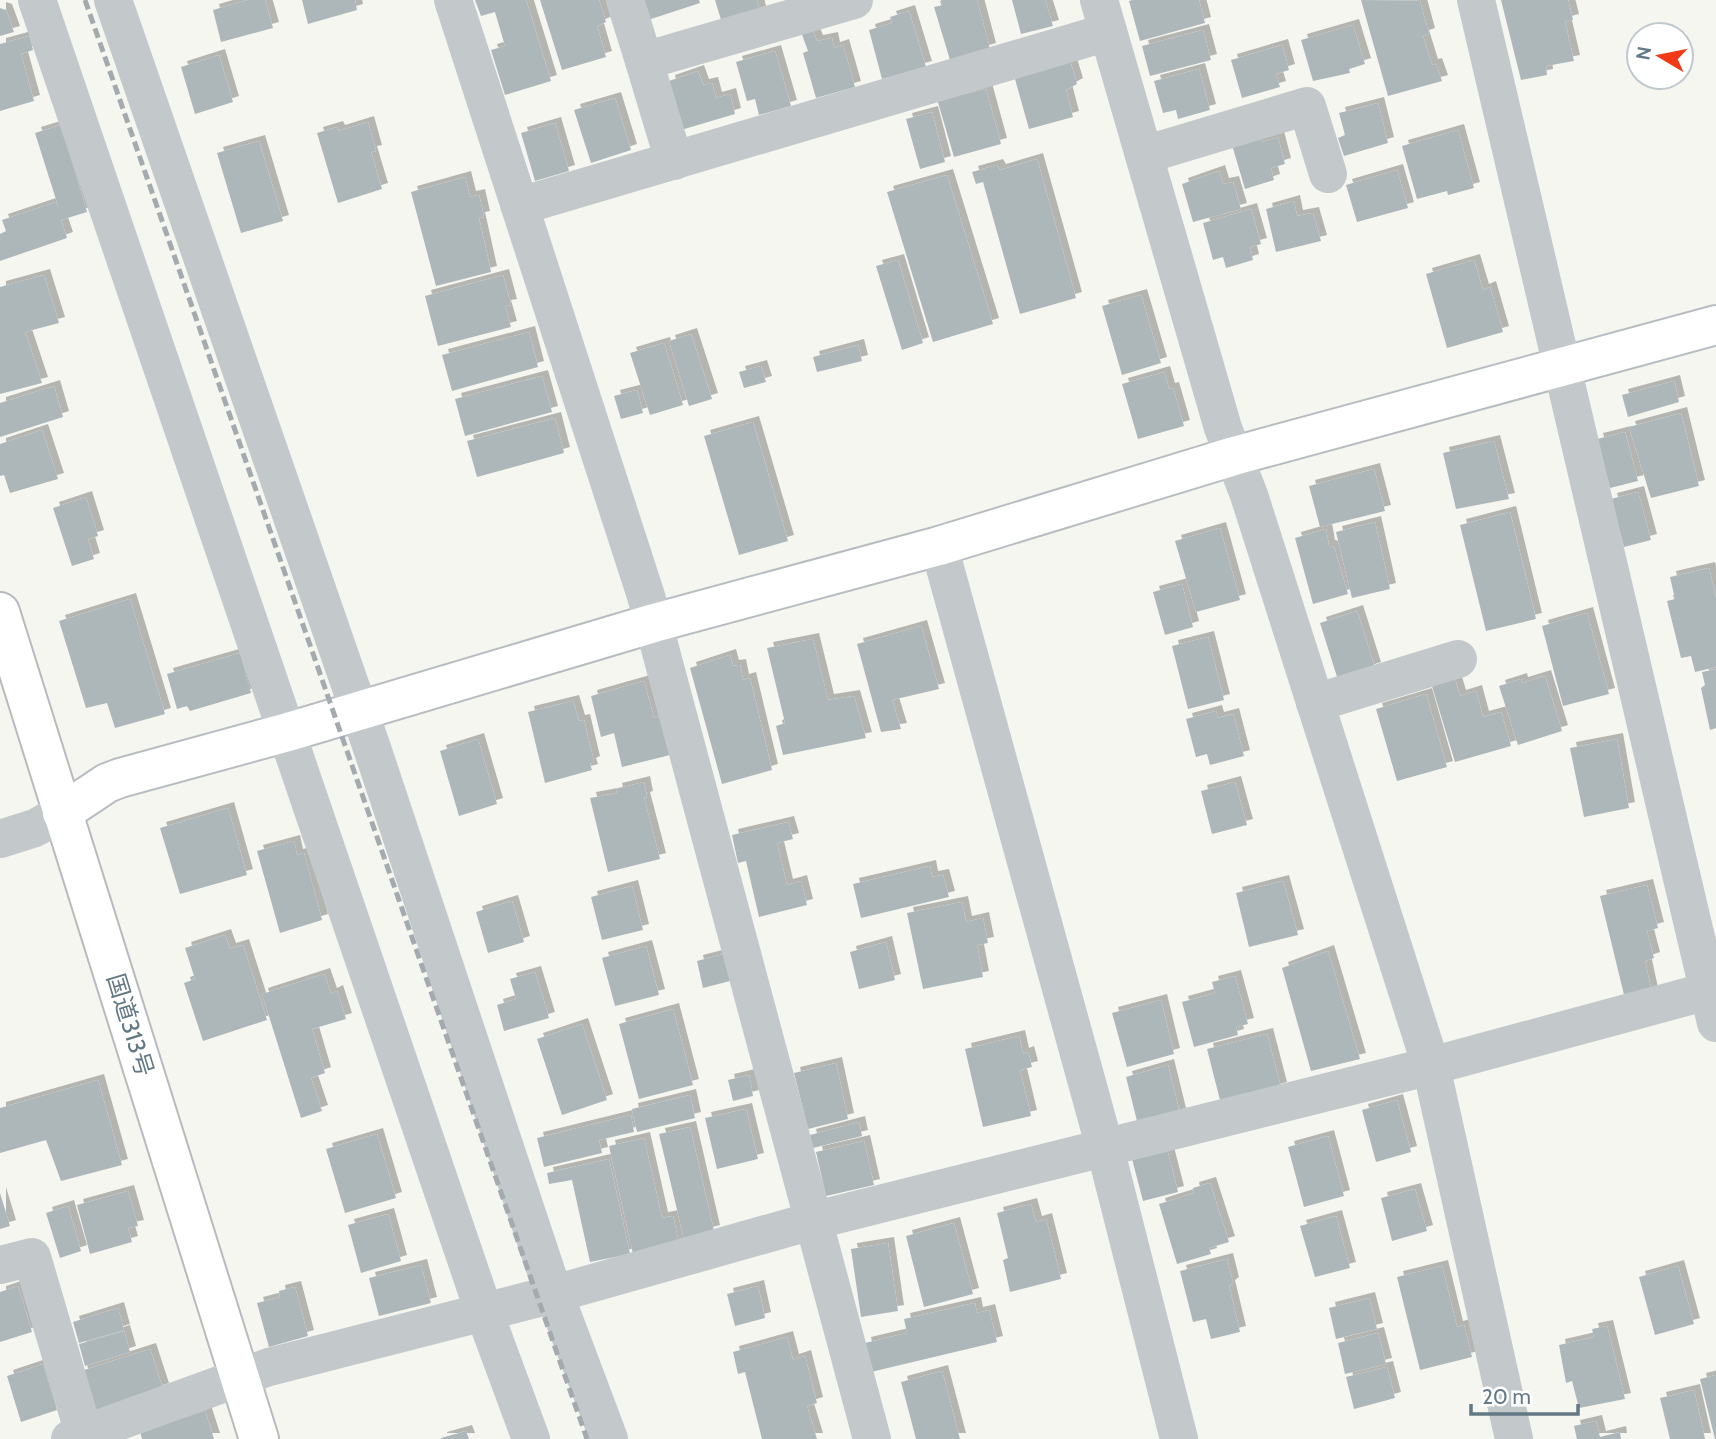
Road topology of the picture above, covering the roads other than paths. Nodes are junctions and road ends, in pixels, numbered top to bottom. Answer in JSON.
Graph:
{"nodes":[{"id":1,"x":37,"y":0,"type":"edge"},
{"id":2,"x":113,"y":0,"type":"edge"},
{"id":3,"x":453,"y":0,"type":"edge"},
{"id":4,"x":625,"y":0,"type":"edge"},
{"id":5,"x":854,"y":0,"type":"edge"},
{"id":6,"x":1476,"y":0,"type":"edge"},
{"id":7,"x":1103,"y":16,"type":"edge"},
{"id":8,"x":644,"y":61,"type":"junction"},
{"id":9,"x":1144,"y":155,"type":"junction"},
{"id":10,"x":674,"y":161,"type":"junction"},
{"id":11,"x":1328,"y":174,"type":"dead end"},
{"id":12,"x":520,"y":206,"type":"junction"},
{"id":13,"x":1716,"y":325,"type":"edge"},
{"id":14,"x":1562,"y":366,"type":"junction"},
{"id":15,"x":1234,"y":456,"type":"junction"},
{"id":16,"x":939,"y":546,"type":"junction"},
{"id":17,"x":0,"y":612,"type":"edge"},
{"id":18,"x":654,"y":623,"type":"junction"},
{"id":19,"x":1458,"y":659,"type":"dead end"},
{"id":20,"x":1315,"y":703,"type":"junction"},
{"id":21,"x":357,"y":709,"type":"junction"},
{"id":22,"x":288,"y":732,"type":"junction"},
{"id":23,"x":62,"y":813,"type":"junction"},
{"id":24,"x":0,"y":839,"type":"edge"},
{"id":25,"x":1712,"y":1007,"type":"edge"},
{"id":26,"x":1431,"y":1066,"type":"junction"},
{"id":27,"x":1105,"y":1149,"type":"junction"},
{"id":28,"x":812,"y":1222,"type":"junction"},
{"id":29,"x":0,"y":1265,"type":"edge"},
{"id":30,"x":554,"y":1294,"type":"junction"},
{"id":31,"x":484,"y":1312,"type":"junction"},
{"id":32,"x":241,"y":1377,"type":"junction"},
{"id":33,"x":77,"y":1437,"type":"edge"},
{"id":34,"x":259,"y":1439,"type":"edge"},
{"id":35,"x":531,"y":1439,"type":"edge"},
{"id":36,"x":608,"y":1439,"type":"edge"},
{"id":37,"x":872,"y":1439,"type":"edge"},
{"id":38,"x":1180,"y":1439,"type":"edge"},
{"id":39,"x":1514,"y":1439,"type":"edge"}],
"edges":[{"from":1,"to":22,"type":"street"},
{"from":2,"to":21,"type":"street"},
{"from":3,"to":12,"type":"street"},
{"from":4,"to":8,"type":"street"},
{"from":5,"to":8,"type":"street"},
{"from":6,"to":14,"type":"street"},
{"from":7,"to":9,"type":"street"},
{"from":7,"to":10,"type":"street"},
{"from":8,"to":10,"type":"street"},
{"from":9,"to":11,"type":"street"},
{"from":9,"to":15,"type":"street"},
{"from":10,"to":12,"type":"street"},
{"from":12,"to":18,"type":"street"},
{"from":13,"to":14,"type":"main road"},
{"from":14,"to":15,"type":"main road"},
{"from":14,"to":25,"type":"street"},
{"from":15,"to":16,"type":"main road"},
{"from":15,"to":20,"type":"street"},
{"from":16,"to":18,"type":"main road"},
{"from":16,"to":27,"type":"street"},
{"from":17,"to":23,"type":"main road","name":"国道313号"},
{"from":18,"to":21,"type":"main road"},
{"from":18,"to":28,"type":"street"},
{"from":19,"to":20,"type":"street"},
{"from":20,"to":26,"type":"street"},
{"from":21,"to":22,"type":"main road"},
{"from":21,"to":30,"type":"street"},
{"from":22,"to":23,"type":"main road"},
{"from":22,"to":31,"type":"street"},
{"from":23,"to":24,"type":"street"},
{"from":23,"to":32,"type":"main road","name":"国道313号"},
{"from":25,"to":26,"type":"street"},
{"from":26,"to":27,"type":"street"},
{"from":26,"to":39,"type":"street"},
{"from":27,"to":28,"type":"street"},
{"from":27,"to":38,"type":"street"},
{"from":28,"to":30,"type":"street"},
{"from":28,"to":37,"type":"street"},
{"from":29,"to":33,"type":"street"},
{"from":30,"to":31,"type":"street"},
{"from":30,"to":36,"type":"street"},
{"from":31,"to":32,"type":"street"},
{"from":31,"to":35,"type":"street"},
{"from":32,"to":33,"type":"street"},
{"from":32,"to":34,"type":"main road","name":"国道313号"}]}
